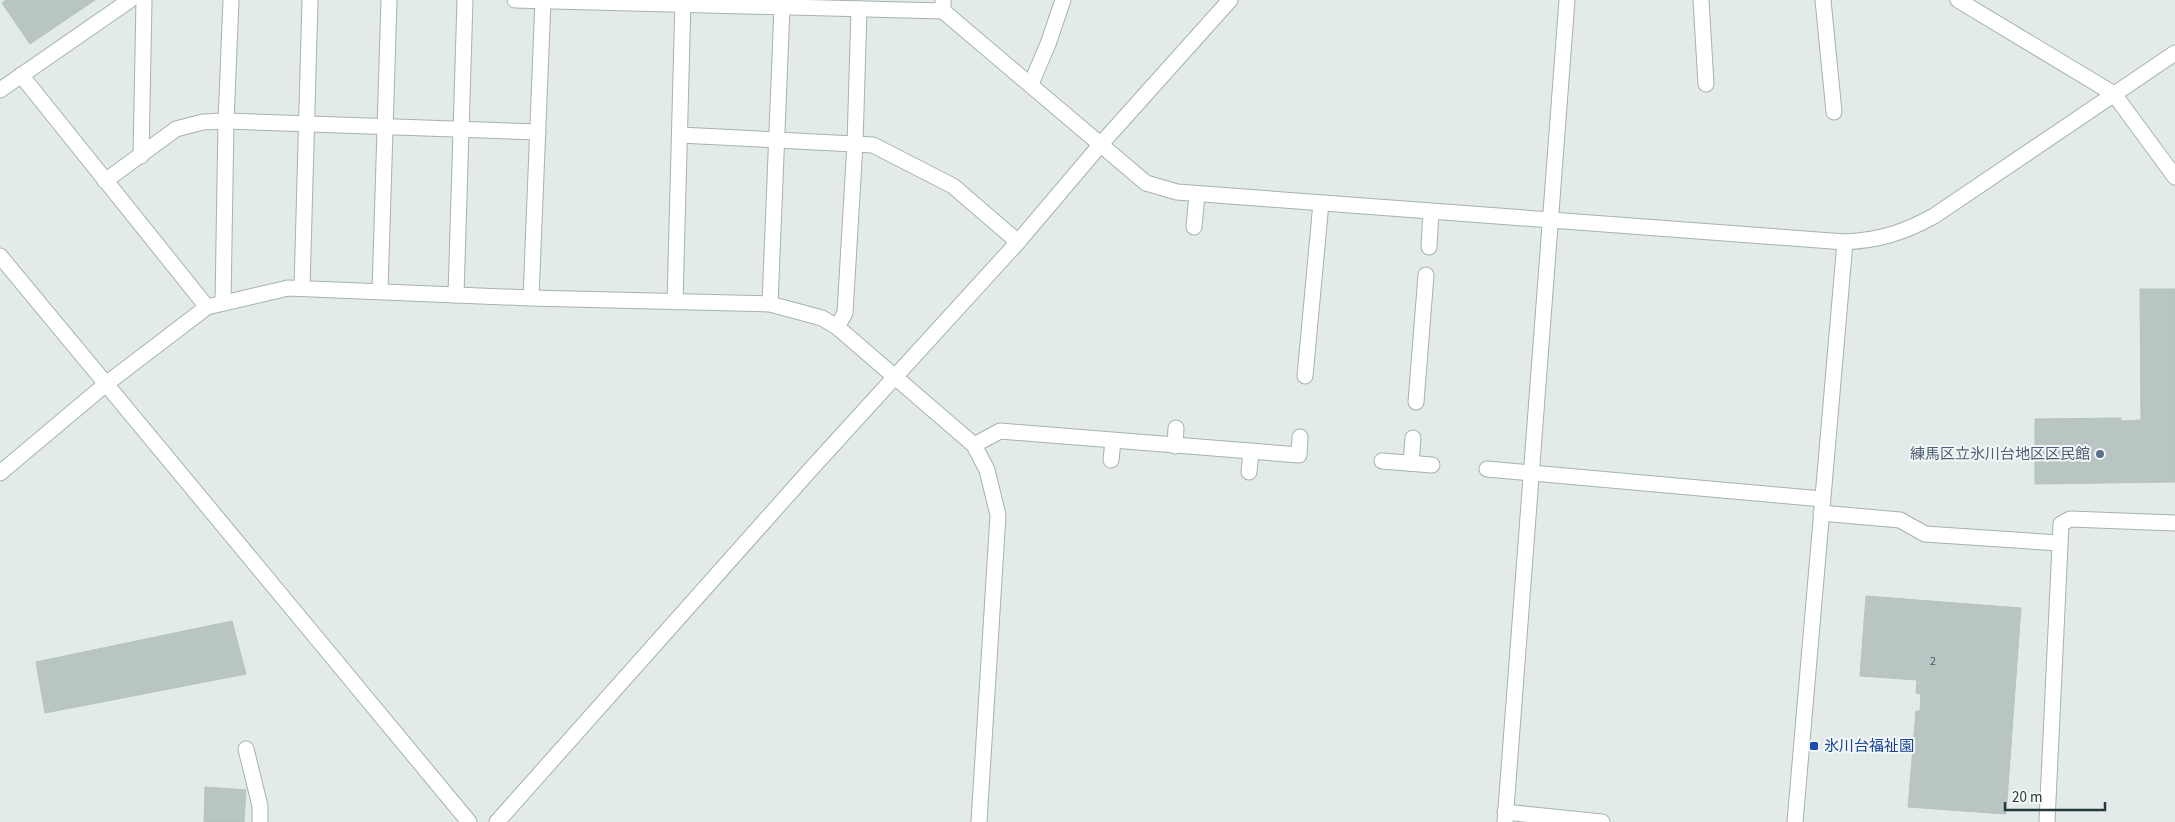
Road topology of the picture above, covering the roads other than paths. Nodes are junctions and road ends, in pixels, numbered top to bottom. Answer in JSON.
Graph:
{"nodes":[{"id":1,"x":130,"y":0,"type":"edge"},
{"id":2,"x":144,"y":0,"type":"edge"},
{"id":3,"x":231,"y":0,"type":"edge"},
{"id":4,"x":310,"y":0,"type":"edge"},
{"id":5,"x":389,"y":0,"type":"edge"},
{"id":6,"x":465,"y":0,"type":"edge"},
{"id":7,"x":515,"y":0,"type":"edge"},
{"id":8,"x":543,"y":0,"type":"edge"},
{"id":9,"x":1063,"y":0,"type":"edge"},
{"id":10,"x":1567,"y":0,"type":"edge"},
{"id":11,"x":1700,"y":0,"type":"edge"},
{"id":12,"x":1823,"y":0,"type":"edge"},
{"id":13,"x":1958,"y":0,"type":"edge"},
{"id":14,"x":1227,"y":1,"type":"edge"},
{"id":15,"x":683,"y":2,"type":"edge"},
{"id":16,"x":943,"y":5,"type":"edge"},
{"id":17,"x":782,"y":7,"type":"junction"},
{"id":18,"x":1983,"y":7,"type":"edge"},
{"id":19,"x":859,"y":9,"type":"junction"},
{"id":20,"x":2175,"y":53,"type":"edge"},
{"id":21,"x":21,"y":76,"type":"junction"},
{"id":22,"x":1030,"y":84,"type":"junction"},
{"id":23,"x":1706,"y":84,"type":"dead end"},
{"id":24,"x":0,"y":90,"type":"edge"},
{"id":25,"x":2114,"y":94,"type":"junction"},
{"id":26,"x":1834,"y":112,"type":"dead end"},
{"id":27,"x":226,"y":121,"type":"junction"},
{"id":28,"x":308,"y":124,"type":"junction"},
{"id":29,"x":385,"y":127,"type":"junction"},
{"id":30,"x":461,"y":130,"type":"junction"},
{"id":31,"x":538,"y":132,"type":"junction"},
{"id":32,"x":680,"y":135,"type":"junction"},
{"id":33,"x":777,"y":140,"type":"junction"},
{"id":34,"x":855,"y":144,"type":"junction"},
{"id":35,"x":1101,"y":144,"type":"junction"},
{"id":36,"x":141,"y":156,"type":"junction"},
{"id":37,"x":2175,"y":177,"type":"edge"},
{"id":38,"x":105,"y":181,"type":"junction"},
{"id":39,"x":1197,"y":194,"type":"junction"},
{"id":40,"x":1321,"y":203,"type":"junction"},
{"id":41,"x":1431,"y":211,"type":"junction"},
{"id":42,"x":1550,"y":220,"type":"junction"},
{"id":43,"x":1194,"y":227,"type":"dead end"},
{"id":44,"x":1018,"y":242,"type":"junction"},
{"id":45,"x":1845,"y":242,"type":"junction"},
{"id":46,"x":1428,"y":247,"type":"dead end"},
{"id":47,"x":0,"y":256,"type":"edge"},
{"id":48,"x":1426,"y":275,"type":"dead end"},
{"id":49,"x":302,"y":288,"type":"junction"},
{"id":50,"x":380,"y":291,"type":"junction"},
{"id":51,"x":456,"y":295,"type":"junction"},
{"id":52,"x":531,"y":298,"type":"junction"},
{"id":53,"x":675,"y":302,"type":"junction"},
{"id":54,"x":223,"y":303,"type":"junction"},
{"id":55,"x":770,"y":304,"type":"junction"},
{"id":56,"x":207,"y":307,"type":"junction"},
{"id":57,"x":837,"y":327,"type":"junction"},
{"id":58,"x":1306,"y":376,"type":"dead end"},
{"id":59,"x":896,"y":378,"type":"junction"},
{"id":60,"x":106,"y":384,"type":"junction"},
{"id":61,"x":1416,"y":402,"type":"dead end"},
{"id":62,"x":1176,"y":428,"type":"dead end"},
{"id":63,"x":1300,"y":437,"type":"dead end"},
{"id":64,"x":1413,"y":438,"type":"dead end"},
{"id":65,"x":1113,"y":441,"type":"junction"},
{"id":66,"x":974,"y":445,"type":"junction"},
{"id":67,"x":1175,"y":446,"type":"junction"},
{"id":68,"x":1251,"y":451,"type":"junction"},
{"id":69,"x":1111,"y":460,"type":"dead end"},
{"id":70,"x":1411,"y":463,"type":"junction"},
{"id":71,"x":1383,"y":465,"type":"dead end"},
{"id":72,"x":1432,"y":465,"type":"dead end"},
{"id":73,"x":1488,"y":469,"type":"dead end"},
{"id":74,"x":1249,"y":472,"type":"dead end"},
{"id":75,"x":1531,"y":472,"type":"junction"},
{"id":76,"x":0,"y":473,"type":"edge"},
{"id":77,"x":1821,"y":506,"type":"junction"},
{"id":78,"x":2175,"y":523,"type":"edge"},
{"id":79,"x":2059,"y":543,"type":"junction"},
{"id":80,"x":246,"y":750,"type":"dead end"},
{"id":81,"x":1505,"y":817,"type":"edge"},
{"id":82,"x":260,"y":822,"type":"edge"},
{"id":83,"x":469,"y":822,"type":"edge"},
{"id":84,"x":497,"y":822,"type":"edge"},
{"id":85,"x":979,"y":822,"type":"edge"},
{"id":86,"x":1602,"y":822,"type":"edge"},
{"id":87,"x":1795,"y":822,"type":"edge"},
{"id":88,"x":2047,"y":822,"type":"edge"}],
"edges":[{"from":1,"to":21,"type":"street"},
{"from":2,"to":36,"type":"street"},
{"from":3,"to":27,"type":"street"},
{"from":4,"to":28,"type":"street"},
{"from":5,"to":29,"type":"street"},
{"from":6,"to":30,"type":"street"},
{"from":7,"to":8,"type":"street"},
{"from":8,"to":15,"type":"street"},
{"from":8,"to":31,"type":"street"},
{"from":9,"to":22,"type":"street"},
{"from":10,"to":42,"type":"street"},
{"from":11,"to":23,"type":"street"},
{"from":12,"to":26,"type":"street"},
{"from":13,"to":18,"type":"street"},
{"from":14,"to":35,"type":"street"},
{"from":15,"to":17,"type":"street"},
{"from":15,"to":32,"type":"street"},
{"from":16,"to":19,"type":"street"},
{"from":16,"to":22,"type":"street"},
{"from":17,"to":19,"type":"street"},
{"from":17,"to":33,"type":"street"},
{"from":18,"to":25,"type":"street"},
{"from":19,"to":34,"type":"street"},
{"from":20,"to":25,"type":"street"},
{"from":21,"to":24,"type":"street"},
{"from":21,"to":38,"type":"street"},
{"from":22,"to":35,"type":"street"},
{"from":25,"to":37,"type":"street"},
{"from":25,"to":45,"type":"street"},
{"from":27,"to":28,"type":"street"},
{"from":27,"to":36,"type":"street"},
{"from":27,"to":54,"type":"street"},
{"from":28,"to":29,"type":"street"},
{"from":28,"to":49,"type":"street"},
{"from":29,"to":30,"type":"street"},
{"from":29,"to":50,"type":"street"},
{"from":30,"to":31,"type":"street"},
{"from":30,"to":51,"type":"street"},
{"from":31,"to":52,"type":"street"},
{"from":32,"to":33,"type":"street"},
{"from":32,"to":53,"type":"street"},
{"from":33,"to":34,"type":"street"},
{"from":33,"to":55,"type":"street"},
{"from":34,"to":44,"type":"street"},
{"from":34,"to":57,"type":"street"},
{"from":35,"to":39,"type":"street"},
{"from":35,"to":44,"type":"street"},
{"from":36,"to":38,"type":"street"},
{"from":38,"to":56,"type":"street"},
{"from":39,"to":40,"type":"street"},
{"from":39,"to":43,"type":"street"},
{"from":40,"to":41,"type":"street"},
{"from":40,"to":58,"type":"street"},
{"from":41,"to":42,"type":"street"},
{"from":41,"to":46,"type":"street"},
{"from":42,"to":45,"type":"street"},
{"from":42,"to":75,"type":"street"},
{"from":44,"to":59,"type":"street"},
{"from":45,"to":77,"type":"street"},
{"from":47,"to":60,"type":"street"},
{"from":48,"to":61,"type":"street"},
{"from":49,"to":50,"type":"street"},
{"from":49,"to":54,"type":"street"},
{"from":50,"to":51,"type":"street"},
{"from":51,"to":52,"type":"street"},
{"from":52,"to":53,"type":"street"},
{"from":53,"to":55,"type":"street"},
{"from":54,"to":56,"type":"street"},
{"from":55,"to":57,"type":"street"},
{"from":56,"to":60,"type":"street"},
{"from":57,"to":59,"type":"street"},
{"from":59,"to":66,"type":"street"},
{"from":59,"to":84,"type":"street"},
{"from":60,"to":76,"type":"street"},
{"from":60,"to":83,"type":"street"},
{"from":62,"to":67,"type":"street"},
{"from":63,"to":68,"type":"street"},
{"from":64,"to":70,"type":"street"},
{"from":65,"to":66,"type":"street"},
{"from":65,"to":67,"type":"street"},
{"from":65,"to":69,"type":"street"},
{"from":66,"to":85,"type":"street"},
{"from":67,"to":68,"type":"street"},
{"from":68,"to":74,"type":"street"},
{"from":70,"to":71,"type":"street"},
{"from":70,"to":72,"type":"street"},
{"from":73,"to":75,"type":"street"},
{"from":75,"to":77,"type":"street"},
{"from":75,"to":81,"type":"street"},
{"from":77,"to":79,"type":"street"},
{"from":77,"to":87,"type":"street"},
{"from":78,"to":79,"type":"street"},
{"from":79,"to":88,"type":"street"},
{"from":80,"to":82,"type":"street"},
{"from":81,"to":86,"type":"street"}]}
